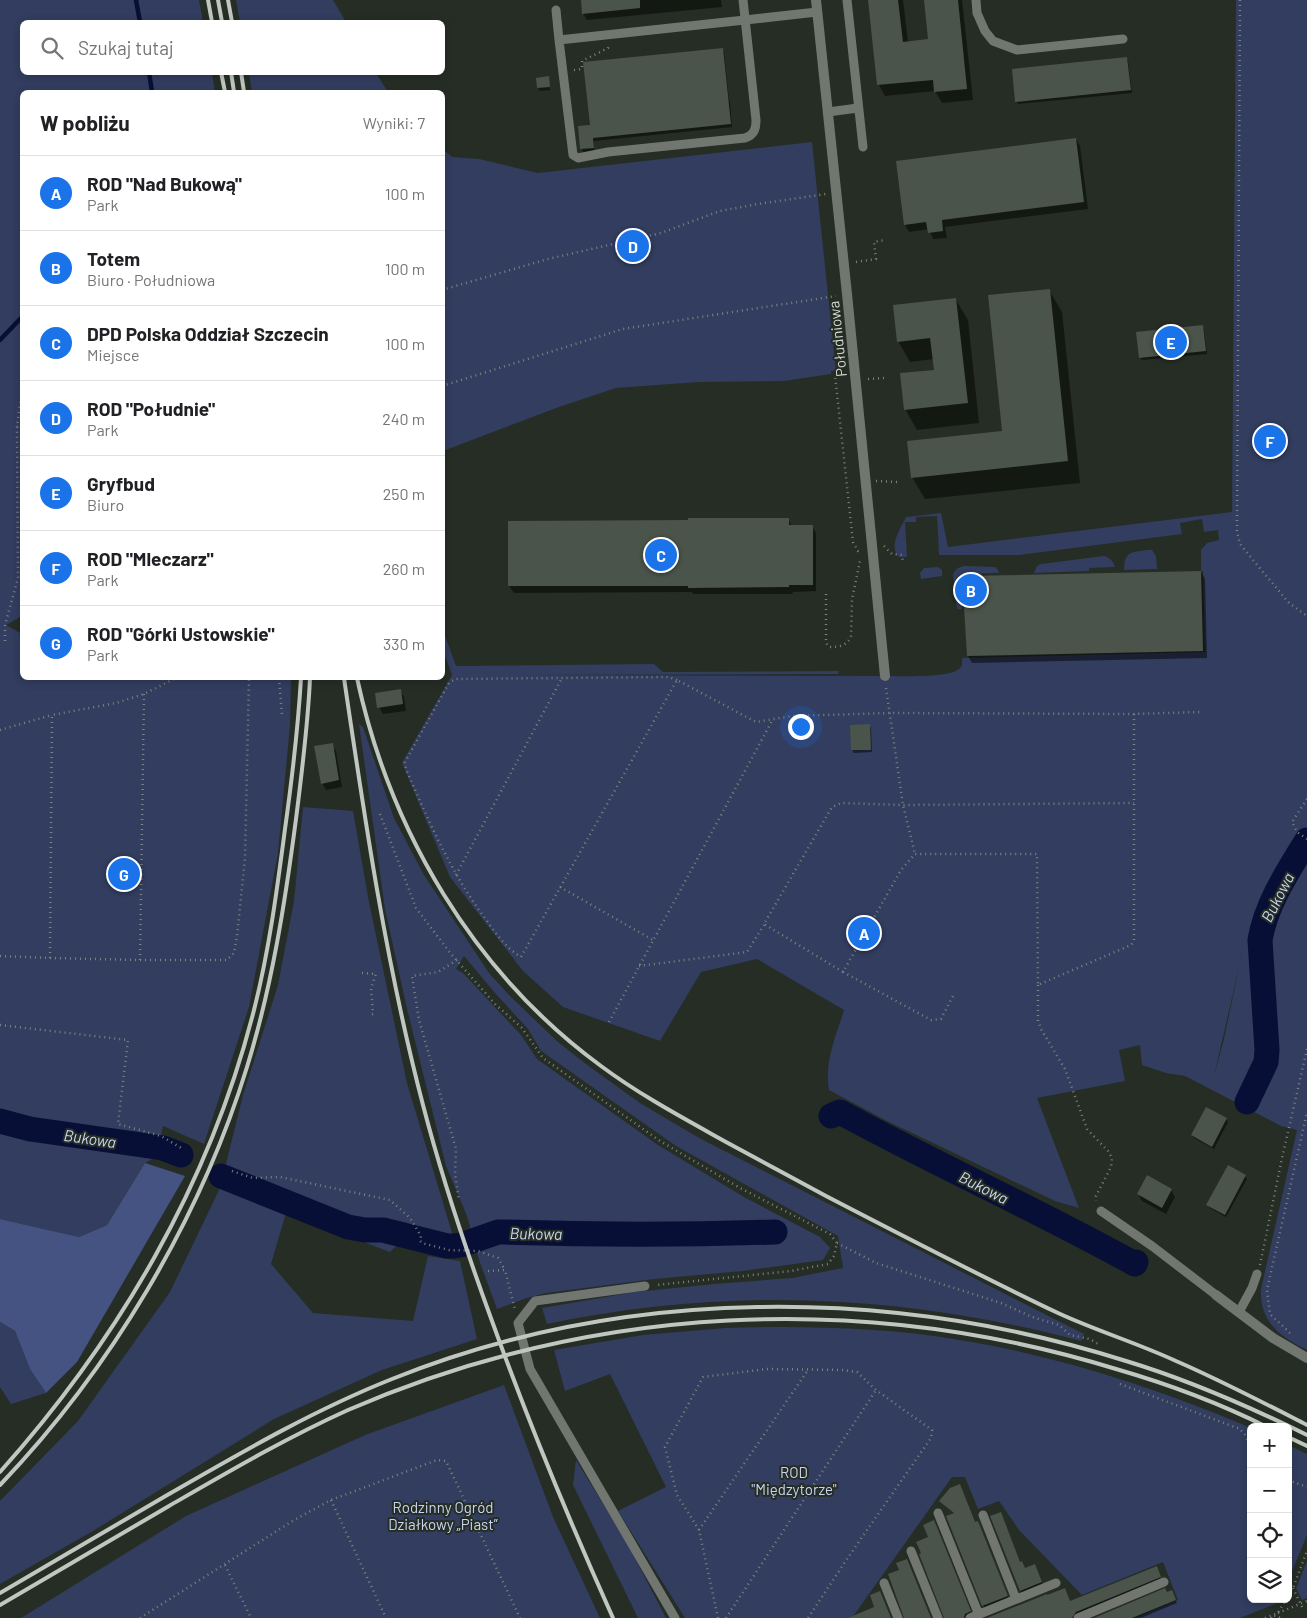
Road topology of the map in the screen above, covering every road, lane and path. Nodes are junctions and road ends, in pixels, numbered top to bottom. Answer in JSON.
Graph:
{"nodes":[{"id":1,"x":743,"y":0,"type":"edge"},
{"id":2,"x":816,"y":0,"type":"edge"},
{"id":3,"x":847,"y":0,"type":"edge"},
{"id":4,"x":976,"y":0,"type":"edge"},
{"id":5,"x":1240,"y":0,"type":"edge"},
{"id":6,"x":556,"y":10,"type":"dead end"},
{"id":7,"x":817,"y":12,"type":"junction"},
{"id":8,"x":745,"y":20,"type":"junction"},
{"id":9,"x":607,"y":34,"type":"junction"},
{"id":10,"x":1123,"y":39,"type":"dead end"},
{"id":11,"x":559,"y":40,"type":"junction"},
{"id":12,"x":582,"y":68,"type":"dead end"},
{"id":13,"x":858,"y":108,"type":"junction"},
{"id":14,"x":828,"y":112,"type":"junction"},
{"id":15,"x":863,"y":148,"type":"dead end"},
{"id":16,"x":837,"y":193,"type":"junction"},
{"id":17,"x":885,"y":240,"type":"dead end"},
{"id":18,"x":856,"y":262,"type":"dead end"},
{"id":19,"x":445,"y":289,"type":"edge"},
{"id":20,"x":847,"y":294,"type":"junction"},
{"id":21,"x":853,"y":359,"type":"junction"},
{"id":22,"x":445,"y":385,"type":"edge"},
{"id":23,"x":20,"y":403,"type":"edge"},
{"id":24,"x":17,"y":426,"type":"joint"},
{"id":25,"x":897,"y":482,"type":"dead end"},
{"id":26,"x":877,"y":488,"type":"dead end"},
{"id":27,"x":883,"y":542,"type":"dead end"},
{"id":28,"x":885,"y":547,"type":"junction"},
{"id":29,"x":867,"y":552,"type":"junction"},
{"id":30,"x":903,"y":563,"type":"dead end"},
{"id":31,"x":826,"y":594,"type":"dead end"},
{"id":32,"x":1307,"y":616,"type":"edge"},
{"id":33,"x":5,"y":640,"type":"dead end"},
{"id":34,"x":885,"y":676,"type":"joint"},
{"id":35,"x":562,"y":678,"type":"junction"},
{"id":36,"x":172,"y":680,"type":"edge"},
{"id":37,"x":249,"y":680,"type":"edge"},
{"id":38,"x":278,"y":680,"type":"edge"},
{"id":39,"x":676,"y":680,"type":"junction"},
{"id":40,"x":144,"y":694,"type":"junction"},
{"id":41,"x":1200,"y":712,"type":"dead end"},
{"id":42,"x":889,"y":713,"type":"junction"},
{"id":43,"x":282,"y":714,"type":"dead end"},
{"id":44,"x":1134,"y":714,"type":"junction"},
{"id":45,"x":52,"y":715,"type":"junction"},
{"id":46,"x":773,"y":719,"type":"junction"},
{"id":47,"x":0,"y":730,"type":"edge"},
{"id":48,"x":1307,"y":799,"type":"edge"},
{"id":49,"x":1134,"y":803,"type":"junction"},
{"id":50,"x":903,"y":804,"type":"junction"},
{"id":51,"x":380,"y":814,"type":"dead end"},
{"id":52,"x":1307,"y":839,"type":"edge"},
{"id":53,"x":916,"y":854,"type":"junction"},
{"id":54,"x":456,"y":875,"type":"junction"},
{"id":55,"x":560,"y":887,"type":"junction"},
{"id":56,"x":764,"y":924,"type":"junction"},
{"id":57,"x":653,"y":940,"type":"junction"},
{"id":58,"x":0,"y":956,"type":"edge"},
{"id":59,"x":50,"y":958,"type":"junction"},
{"id":60,"x":140,"y":960,"type":"junction"},
{"id":61,"x":457,"y":960,"type":"junction"},
{"id":62,"x":639,"y":966,"type":"junction"},
{"id":63,"x":844,"y":972,"type":"junction"},
{"id":64,"x":362,"y":973,"type":"dead end"},
{"id":65,"x":1038,"y":985,"type":"junction"},
{"id":66,"x":954,"y":994,"type":"dead end"},
{"id":67,"x":370,"y":1015,"type":"dead end"},
{"id":68,"x":609,"y":1022,"type":"dead end"},
{"id":69,"x":0,"y":1025,"type":"edge"},
{"id":70,"x":1307,"y":1049,"type":"edge"},
{"id":71,"x":1307,"y":1112,"type":"edge"},
{"id":72,"x":183,"y":1149,"type":"dead end"},
{"id":73,"x":232,"y":1171,"type":"dead end"},
{"id":74,"x":459,"y":1201,"type":"dead end"},
{"id":75,"x":1101,"y":1211,"type":"joint"},
{"id":76,"x":837,"y":1243,"type":"junction"},
{"id":77,"x":505,"y":1270,"type":"junction"},
{"id":78,"x":488,"y":1271,"type":"dead end"},
{"id":79,"x":1257,"y":1274,"type":"joint"},
{"id":80,"x":645,"y":1286,"type":"joint"},
{"id":81,"x":1216,"y":1295,"type":"joint"},
{"id":82,"x":1239,"y":1312,"type":"junction"},
{"id":83,"x":518,"y":1323,"type":"junction"},
{"id":84,"x":1294,"y":1336,"type":"dead end"},
{"id":85,"x":1098,"y":1344,"type":"dead end"},
{"id":86,"x":1307,"y":1358,"type":"edge"},
{"id":87,"x":808,"y":1370,"type":"junction"},
{"id":88,"x":1120,"y":1384,"type":"dead end"},
{"id":89,"x":876,"y":1390,"type":"junction"},
{"id":90,"x":1247,"y":1438,"type":"edge"},
{"id":91,"x":1292,"y":1481,"type":"edge"},
{"id":92,"x":1307,"y":1487,"type":"edge"},
{"id":93,"x":331,"y":1500,"type":"junction"},
{"id":94,"x":938,"y":1514,"type":"dead end"},
{"id":95,"x":983,"y":1515,"type":"dead end"},
{"id":96,"x":700,"y":1530,"type":"junction"},
{"id":97,"x":911,"y":1551,"type":"dead end"},
{"id":98,"x":1307,"y":1551,"type":"edge"},
{"id":99,"x":225,"y":1565,"type":"junction"},
{"id":100,"x":1164,"y":1582,"type":"dead end"},
{"id":101,"x":884,"y":1583,"type":"dead end"},
{"id":102,"x":1056,"y":1583,"type":"dead end"},
{"id":103,"x":1293,"y":1588,"type":"joint"},
{"id":104,"x":1016,"y":1599,"type":"junction"},
{"id":105,"x":1307,"y":1601,"type":"edge"},
{"id":106,"x":1284,"y":1603,"type":"edge"},
{"id":107,"x":1301,"y":1604,"type":"junction"},
{"id":108,"x":1303,"y":1609,"type":"dead end"},
{"id":109,"x":1278,"y":1613,"type":"junction"},
{"id":110,"x":975,"y":1616,"type":"edge"},
{"id":111,"x":1272,"y":1616,"type":"edge"},
{"id":112,"x":140,"y":1618,"type":"edge"},
{"id":113,"x":250,"y":1618,"type":"edge"},
{"id":114,"x":386,"y":1618,"type":"edge"},
{"id":115,"x":520,"y":1618,"type":"edge"},
{"id":116,"x":676,"y":1618,"type":"edge"},
{"id":117,"x":718,"y":1618,"type":"edge"},
{"id":118,"x":726,"y":1618,"type":"edge"},
{"id":119,"x":808,"y":1618,"type":"edge"},
{"id":120,"x":898,"y":1618,"type":"edge"},
{"id":121,"x":938,"y":1618,"type":"edge"},
{"id":122,"x":1078,"y":1618,"type":"edge"},
{"id":123,"x":1265,"y":1618,"type":"edge"},
{"id":124,"x":1282,"y":1618,"type":"edge"}],
"edges":[{"from":1,"to":8,"type":"lane"},
{"from":2,"to":7,"type":"street","name":"Południowa"},
{"from":3,"to":13,"type":"lane"},
{"from":4,"to":10,"type":"lane"},
{"from":5,"to":32,"type":"path"},
{"from":6,"to":11,"type":"lane"},
{"from":7,"to":8,"type":"lane"},
{"from":7,"to":14,"type":"street","name":"Południowa"},
{"from":8,"to":9,"type":"lane"},
{"from":8,"to":11,"type":"lane"},
{"from":9,"to":11,"type":"lane"},
{"from":9,"to":12,"type":"path"},
{"from":13,"to":14,"type":"lane"},
{"from":13,"to":15,"type":"lane"},
{"from":14,"to":16,"type":"street","name":"Południowa"},
{"from":16,"to":19,"type":"path"},
{"from":16,"to":20,"type":"street","name":"Południowa"},
{"from":17,"to":18,"type":"path"},
{"from":20,"to":21,"type":"street","name":"Południowa"},
{"from":20,"to":22,"type":"path"},
{"from":21,"to":29,"type":"street","name":"Południowa"},
{"from":21,"to":29,"type":"path"},
{"from":23,"to":24,"type":"path"},
{"from":24,"to":33,"type":"path"},
{"from":25,"to":26,"type":"path"},
{"from":27,"to":28,"type":"path"},
{"from":28,"to":29,"type":"path"},
{"from":28,"to":30,"type":"path"},
{"from":29,"to":31,"type":"path"},
{"from":29,"to":34,"type":"street","name":"Południowa"},
{"from":34,"to":42,"type":"path"},
{"from":35,"to":39,"type":"path"},
{"from":35,"to":54,"type":"path"},
{"from":35,"to":54,"type":"path"},
{"from":36,"to":40,"type":"path"},
{"from":37,"to":60,"type":"path"},
{"from":38,"to":43,"type":"path"},
{"from":39,"to":46,"type":"path"},
{"from":39,"to":55,"type":"path"},
{"from":40,"to":45,"type":"path"},
{"from":40,"to":60,"type":"path"},
{"from":41,"to":44,"type":"path"},
{"from":42,"to":44,"type":"path"},
{"from":42,"to":46,"type":"path"},
{"from":42,"to":50,"type":"path"},
{"from":44,"to":49,"type":"path"},
{"from":45,"to":47,"type":"path"},
{"from":45,"to":59,"type":"path"},
{"from":46,"to":57,"type":"path"},
{"from":48,"to":52,"type":"path"},
{"from":49,"to":50,"type":"path"},
{"from":49,"to":65,"type":"path"},
{"from":50,"to":53,"type":"path"},
{"from":50,"to":56,"type":"path"},
{"from":51,"to":61,"type":"path"},
{"from":53,"to":63,"type":"path"},
{"from":53,"to":65,"type":"path"},
{"from":54,"to":55,"type":"path"},
{"from":55,"to":57,"type":"path"},
{"from":56,"to":62,"type":"path"},
{"from":56,"to":63,"type":"path"},
{"from":57,"to":62,"type":"path"},
{"from":58,"to":59,"type":"path"},
{"from":59,"to":60,"type":"path"},
{"from":61,"to":74,"type":"path"},
{"from":61,"to":76,"type":"path"},
{"from":62,"to":68,"type":"path"},
{"from":63,"to":66,"type":"path"},
{"from":64,"to":67,"type":"path"},
{"from":65,"to":75,"type":"path"},
{"from":69,"to":72,"type":"path"},
{"from":70,"to":79,"type":"path"},
{"from":71,"to":84,"type":"path"},
{"from":73,"to":77,"type":"path"},
{"from":75,"to":81,"type":"lane"},
{"from":76,"to":80,"type":"path"},
{"from":76,"to":85,"type":"path"},
{"from":77,"to":78,"type":"path"},
{"from":77,"to":83,"type":"path"},
{"from":79,"to":82,"type":"lane"},
{"from":80,"to":83,"type":"lane"},
{"from":81,"to":82,"type":"street"},
{"from":82,"to":86,"type":"street"},
{"from":83,"to":116,"type":"lane"},
{"from":87,"to":89,"type":"path"},
{"from":87,"to":96,"type":"path"},
{"from":87,"to":96,"type":"path"},
{"from":88,"to":90,"type":"path"},
{"from":89,"to":118,"type":"path"},
{"from":89,"to":119,"type":"path"},
{"from":91,"to":92,"type":"path"},
{"from":93,"to":99,"type":"path"},
{"from":93,"to":114,"type":"path"},
{"from":93,"to":115,"type":"path"},
{"from":94,"to":110,"type":"lane"},
{"from":95,"to":104,"type":"lane"},
{"from":96,"to":117,"type":"path"},
{"from":97,"to":121,"type":"lane"},
{"from":98,"to":103,"type":"path"},
{"from":99,"to":112,"type":"path"},
{"from":99,"to":113,"type":"path"},
{"from":100,"to":122,"type":"lane"},
{"from":101,"to":120,"type":"lane"},
{"from":102,"to":104,"type":"lane"},
{"from":103,"to":107,"type":"path"},
{"from":104,"to":110,"type":"lane"},
{"from":105,"to":107,"type":"path"},
{"from":106,"to":109,"type":"path"},
{"from":107,"to":108,"type":"path"},
{"from":107,"to":109,"type":"path"},
{"from":109,"to":111,"type":"path"},
{"from":111,"to":123,"type":"path"},
{"from":111,"to":124,"type":"path"}]}
